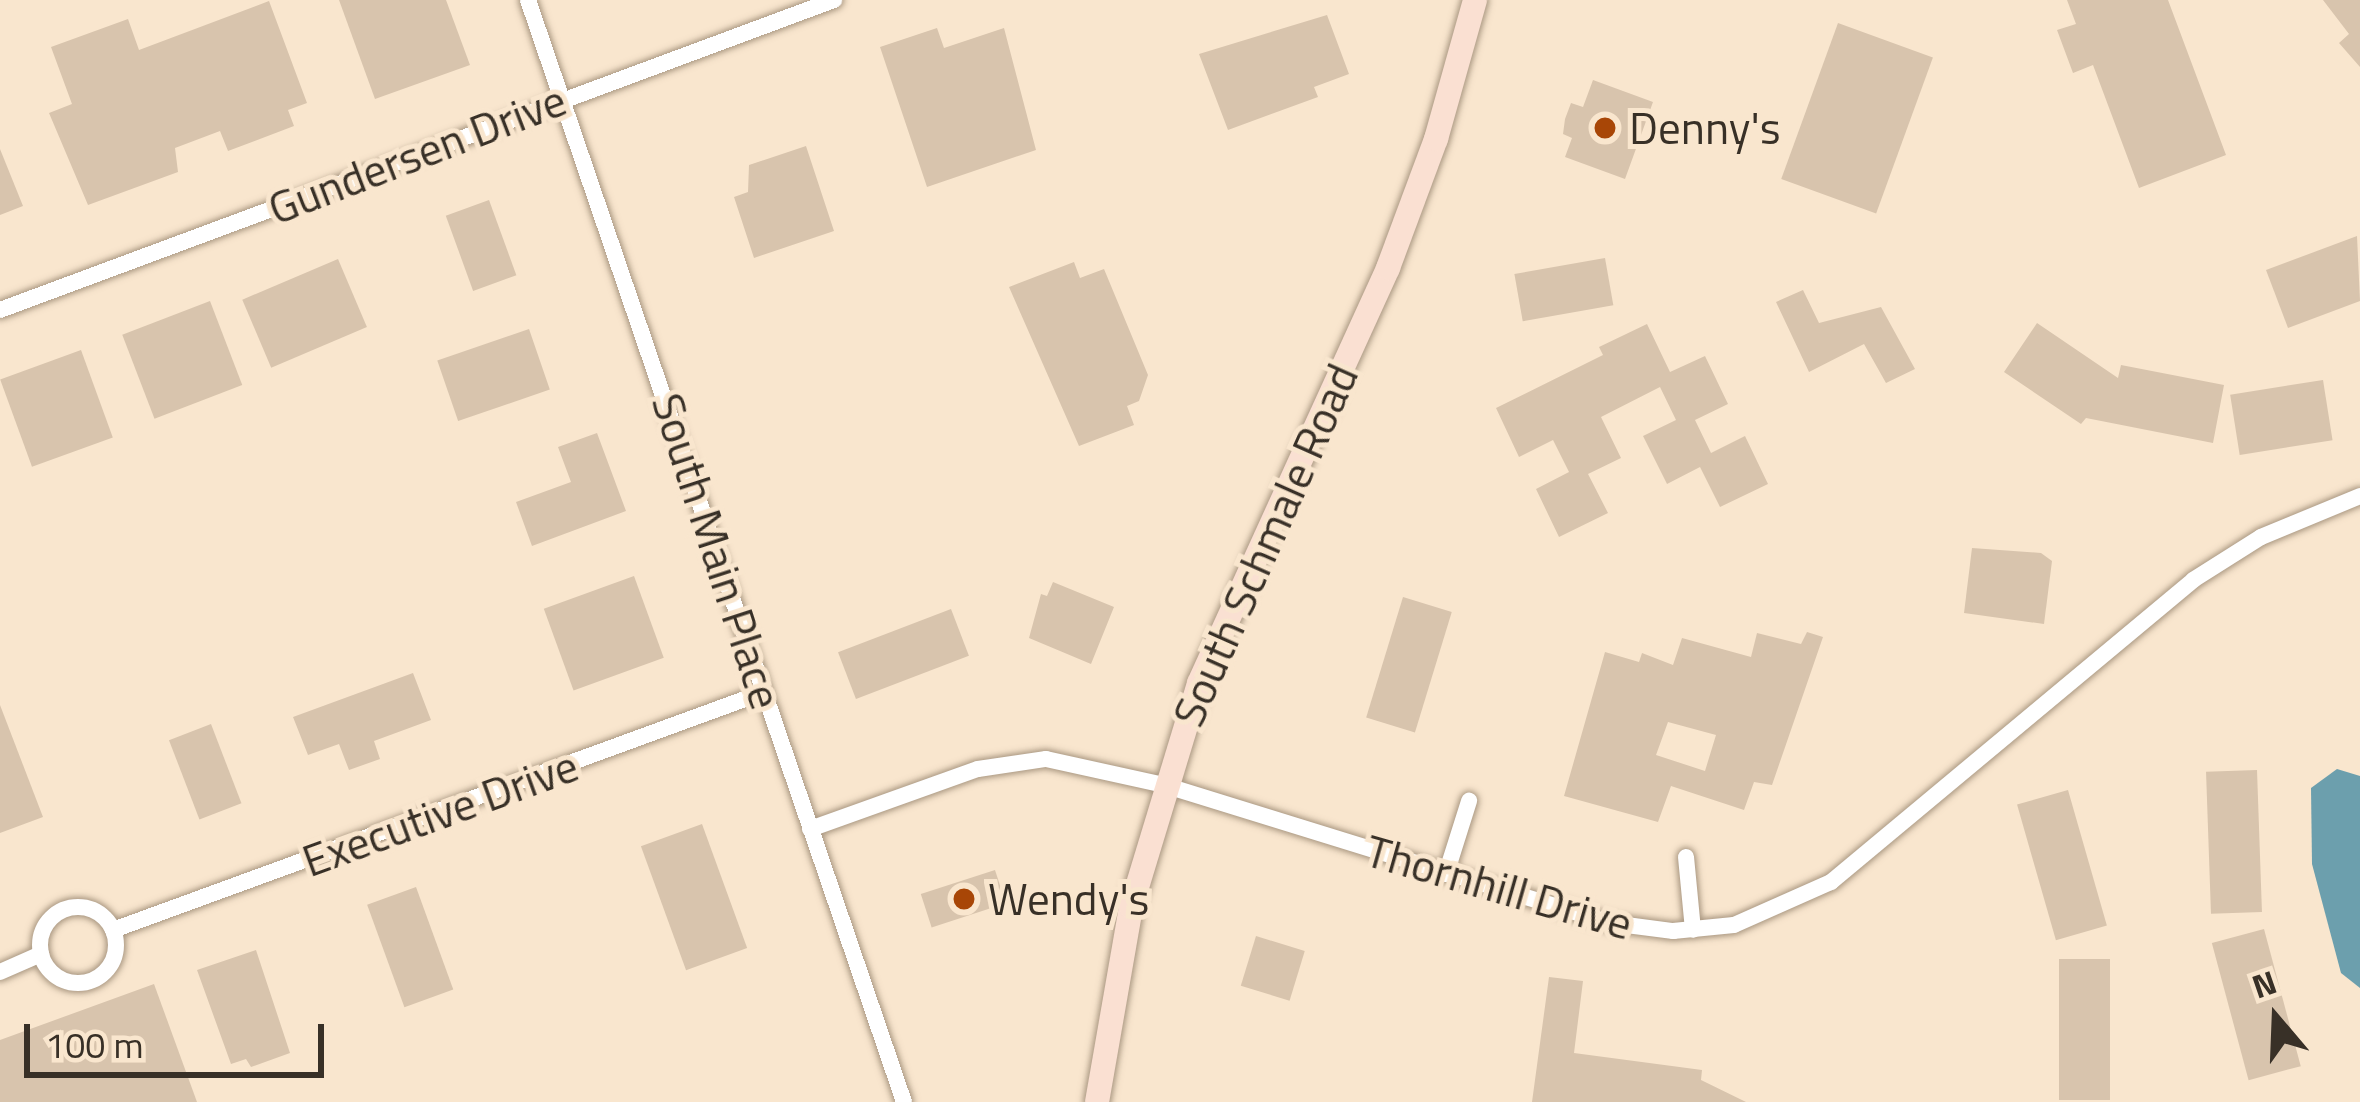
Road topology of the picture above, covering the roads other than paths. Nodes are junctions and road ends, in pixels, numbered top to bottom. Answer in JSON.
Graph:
{"nodes":[{"id":1,"x":528,"y":0,"type":"edge"},
{"id":2,"x":834,"y":0,"type":"edge"},
{"id":3,"x":1475,"y":0,"type":"edge"},
{"id":4,"x":563,"y":98,"type":"junction"},
{"id":5,"x":0,"y":310,"type":"edge"},
{"id":6,"x":2360,"y":496,"type":"edge"},
{"id":7,"x":764,"y":692,"type":"junction"},
{"id":8,"x":1164,"y":785,"type":"junction"},
{"id":9,"x":1469,"y":802,"type":"dead end"},
{"id":10,"x":809,"y":829,"type":"junction"},
{"id":11,"x":1686,"y":857,"type":"dead end"},
{"id":12,"x":1446,"y":874,"type":"junction"},
{"id":13,"x":113,"y":930,"type":"junction"},
{"id":14,"x":1693,"y":930,"type":"junction"},
{"id":15,"x":41,"y":954,"type":"junction"},
{"id":16,"x":0,"y":972,"type":"edge"},
{"id":17,"x":904,"y":1102,"type":"edge"},
{"id":18,"x":1097,"y":1102,"type":"edge"}],
"edges":[{"from":1,"to":4,"type":"street","name":"South Main Place"},
{"from":2,"to":4,"type":"street","name":"Gundersen Drive"},
{"from":3,"to":8,"type":"main road","name":"South Schmale Road"},
{"from":4,"to":5,"type":"street","name":"Gundersen Drive"},
{"from":4,"to":7,"type":"street","name":"South Main Place"},
{"from":6,"to":14,"type":"street","name":"Thornhill Drive"},
{"from":7,"to":10,"type":"street","name":"South Main Place"},
{"from":7,"to":13,"type":"street","name":"Executive Drive"},
{"from":8,"to":10,"type":"street","name":"Thornhill Drive"},
{"from":8,"to":12,"type":"street","name":"Thornhill Drive"},
{"from":8,"to":18,"type":"main road","name":"South Schmale Road"},
{"from":9,"to":12,"type":"street"},
{"from":10,"to":17,"type":"street","name":"South Main Place"},
{"from":11,"to":14,"type":"street"},
{"from":12,"to":14,"type":"street","name":"Thornhill Drive"},
{"from":13,"to":15,"type":"street"},
{"from":13,"to":15,"type":"street"},
{"from":15,"to":16,"type":"street"}]}
